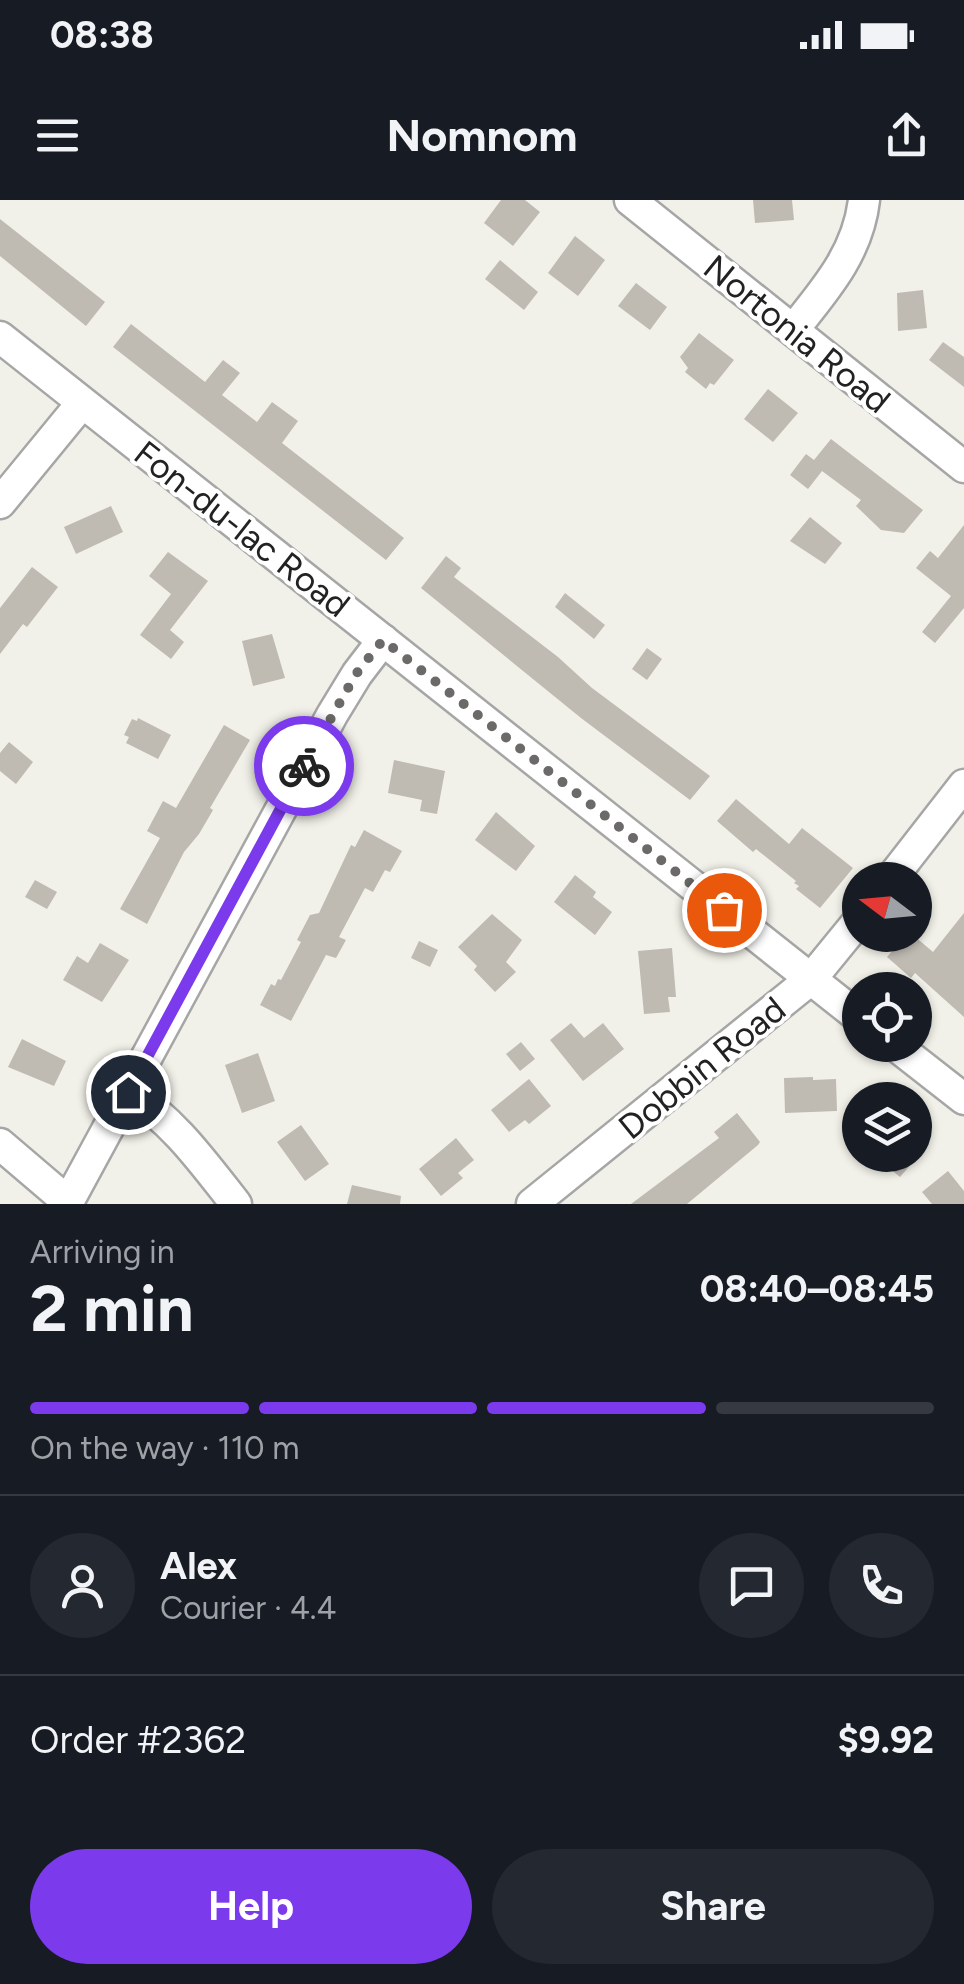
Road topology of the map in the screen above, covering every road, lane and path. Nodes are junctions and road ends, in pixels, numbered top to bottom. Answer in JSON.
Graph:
{"nodes":[{"id":1,"x":630,"y":200,"type":"edge"},
{"id":2,"x":864,"y":200,"type":"edge"},
{"id":3,"x":793,"y":330,"type":"junction"},
{"id":4,"x":0,"y":337,"type":"edge"},
{"id":5,"x":82,"y":402,"type":"junction"},
{"id":6,"x":964,"y":467,"type":"edge"},
{"id":7,"x":0,"y":503,"type":"edge"},
{"id":8,"x":383,"y":640,"type":"junction"},
{"id":9,"x":964,"y":785,"type":"edge"},
{"id":10,"x":904,"y":862,"type":"edge"},
{"id":11,"x":842,"y":941,"type":"edge"},
{"id":12,"x":811,"y":979,"type":"junction"},
{"id":13,"x":842,"y":1004,"type":"edge"},
{"id":14,"x":916,"y":1062,"type":"edge"},
{"id":15,"x":128,"y":1092,"type":"junction"},
{"id":16,"x":964,"y":1100,"type":"edge"},
{"id":17,"x":0,"y":1144,"type":"edge"},
{"id":18,"x":68,"y":1203,"type":"edge"},
{"id":19,"x":236,"y":1204,"type":"edge"},
{"id":20,"x":532,"y":1204,"type":"edge"}],
"edges":[{"from":1,"to":3,"type":"street","name":"Nortonia Road"},
{"from":2,"to":3,"type":"street"},
{"from":3,"to":6,"type":"street","name":"Nortonia Road"},
{"from":4,"to":5,"type":"street","name":"Fon-du-lac Road"},
{"from":5,"to":7,"type":"street"},
{"from":5,"to":8,"type":"street","name":"Fon-du-lac Road"},
{"from":8,"to":12,"type":"street","name":"Fon-du-lac Road"},
{"from":8,"to":15,"type":"street"},
{"from":9,"to":10,"type":"street"},
{"from":11,"to":12,"type":"street","name":"Dobbin Road"},
{"from":12,"to":13,"type":"street","name":"Fon-du-lac Road"},
{"from":12,"to":20,"type":"street","name":"Dobbin Road"},
{"from":14,"to":16,"type":"street"},
{"from":15,"to":18,"type":"street"},
{"from":15,"to":19,"type":"street"},
{"from":17,"to":18,"type":"street"}]}
